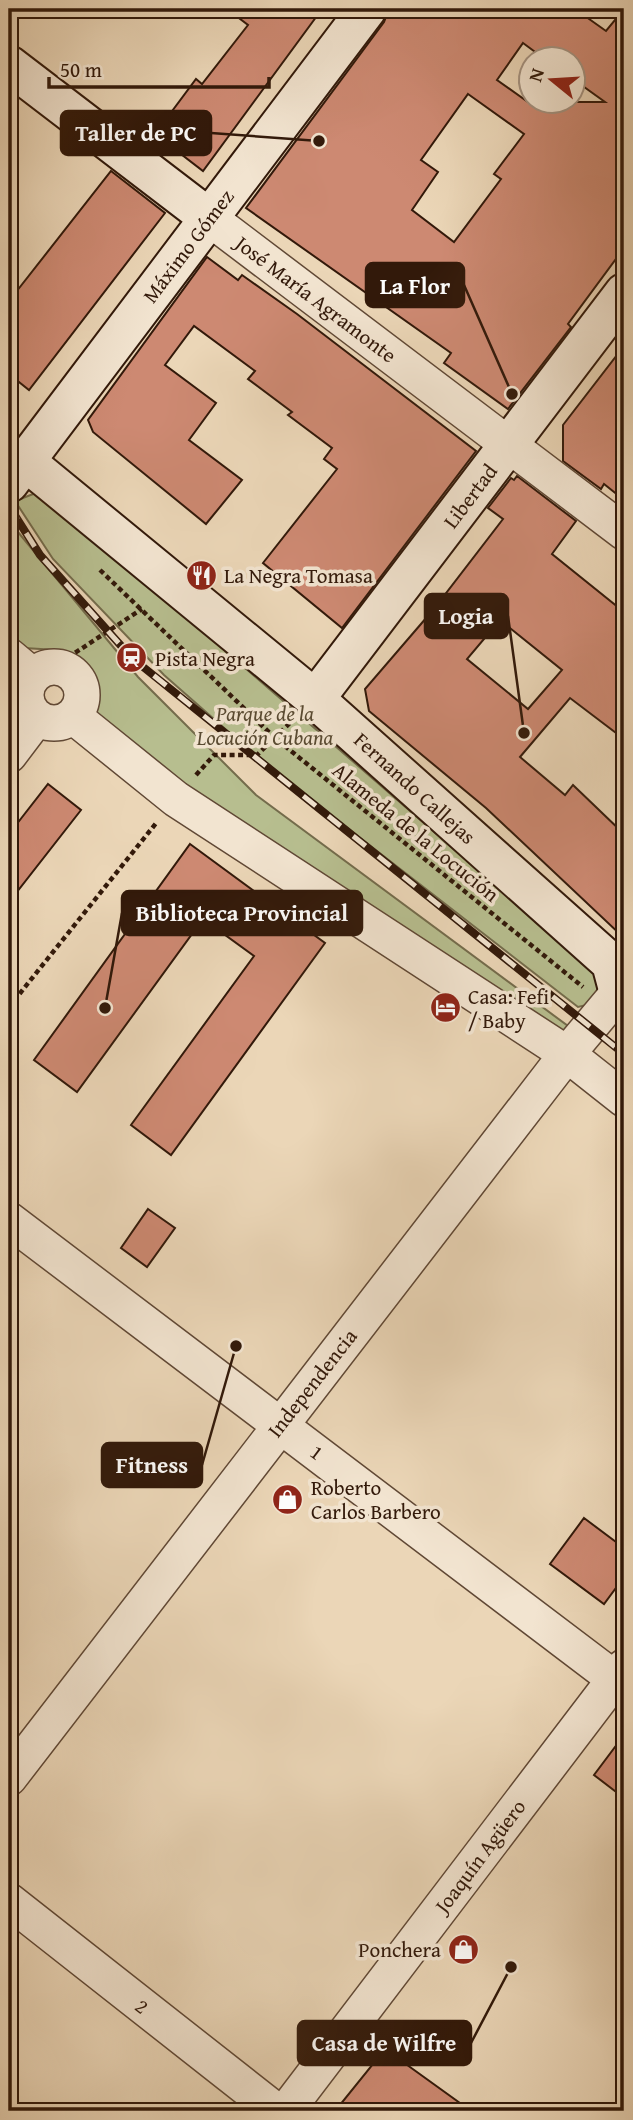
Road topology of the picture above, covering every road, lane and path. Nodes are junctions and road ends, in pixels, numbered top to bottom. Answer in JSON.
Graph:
{"nodes":[{"id":1,"x":367,"y":9,"type":"edge"},
{"id":2,"x":9,"y":65,"type":"edge"},
{"id":3,"x":209,"y":218,"type":"junction"},
{"id":4,"x":624,"y":293,"type":"edge"},
{"id":5,"x":509,"y":444,"type":"junction"},
{"id":6,"x":17,"y":472,"type":"edge"},
{"id":7,"x":624,"y":531,"type":"edge"},
{"id":8,"x":93,"y":563,"type":"dead end"},
{"id":9,"x":177,"y":585,"type":"junction"},
{"id":10,"x":141,"y":609,"type":"junction"},
{"id":11,"x":32,"y":666,"type":"edge"},
{"id":12,"x":315,"y":699,"type":"junction"},
{"id":13,"x":73,"y":716,"type":"junction"},
{"id":14,"x":37,"y":718,"type":"junction"},
{"id":15,"x":275,"y":738,"type":"junction"},
{"id":16,"x":9,"y":755,"type":"edge"},
{"id":17,"x":176,"y":799,"type":"junction"},
{"id":18,"x":619,"y":996,"type":"edge"},
{"id":19,"x":9,"y":1007,"type":"edge"},
{"id":20,"x":567,"y":1054,"type":"junction"},
{"id":21,"x":624,"y":1099,"type":"edge"},
{"id":22,"x":9,"y":1220,"type":"edge"},
{"id":23,"x":280,"y":1423,"type":"junction"},
{"id":24,"x":621,"y":1677,"type":"edge"},
{"id":25,"x":9,"y":1778,"type":"edge"},
{"id":26,"x":9,"y":1901,"type":"edge"},
{"id":27,"x":276,"y":2111,"type":"edge"},
{"id":28,"x":286,"y":2111,"type":"edge"}],
"edges":[{"from":1,"to":3,"type":"street","name":"Máximo Gómez"},
{"from":2,"to":3,"type":"street","name":"José María Agramonte"},
{"from":3,"to":5,"type":"street","name":"José María Agramonte"},
{"from":3,"to":6,"type":"street","name":"Máximo Gómez"},
{"from":4,"to":5,"type":"street","name":"Libertad"},
{"from":5,"to":7,"type":"street","name":"José María Agramonte"},
{"from":5,"to":12,"type":"street","name":"Libertad"},
{"from":6,"to":9,"type":"street","name":"Fernando Callejas"},
{"from":8,"to":10,"type":"path","name":"Alameda de la Locución"},
{"from":9,"to":10,"type":"path"},
{"from":9,"to":12,"type":"street","name":"Fernando Callejas"},
{"from":10,"to":11,"type":"path"},
{"from":10,"to":15,"type":"path","name":"Alameda de la Locución"},
{"from":11,"to":13,"type":"street"},
{"from":11,"to":14,"type":"street"},
{"from":12,"to":15,"type":"path"},
{"from":12,"to":18,"type":"street","name":"Fernando Callejas"},
{"from":13,"to":14,"type":"street"},
{"from":13,"to":17,"type":"street"},
{"from":14,"to":16,"type":"street"},
{"from":15,"to":17,"type":"path"},
{"from":15,"to":18,"type":"path","name":"Alameda de la Locución"},
{"from":17,"to":19,"type":"path"},
{"from":17,"to":20,"type":"street"},
{"from":18,"to":20,"type":"street","name":"Independencia"},
{"from":20,"to":21,"type":"street"},
{"from":20,"to":23,"type":"street","name":"Independencia"},
{"from":22,"to":23,"type":"street","name":"1"},
{"from":23,"to":24,"type":"street","name":"1"},
{"from":23,"to":25,"type":"street","name":"Independencia"},
{"from":24,"to":28,"type":"street","name":"Joaquín Agüero"},
{"from":26,"to":27,"type":"street","name":"2"}]}
